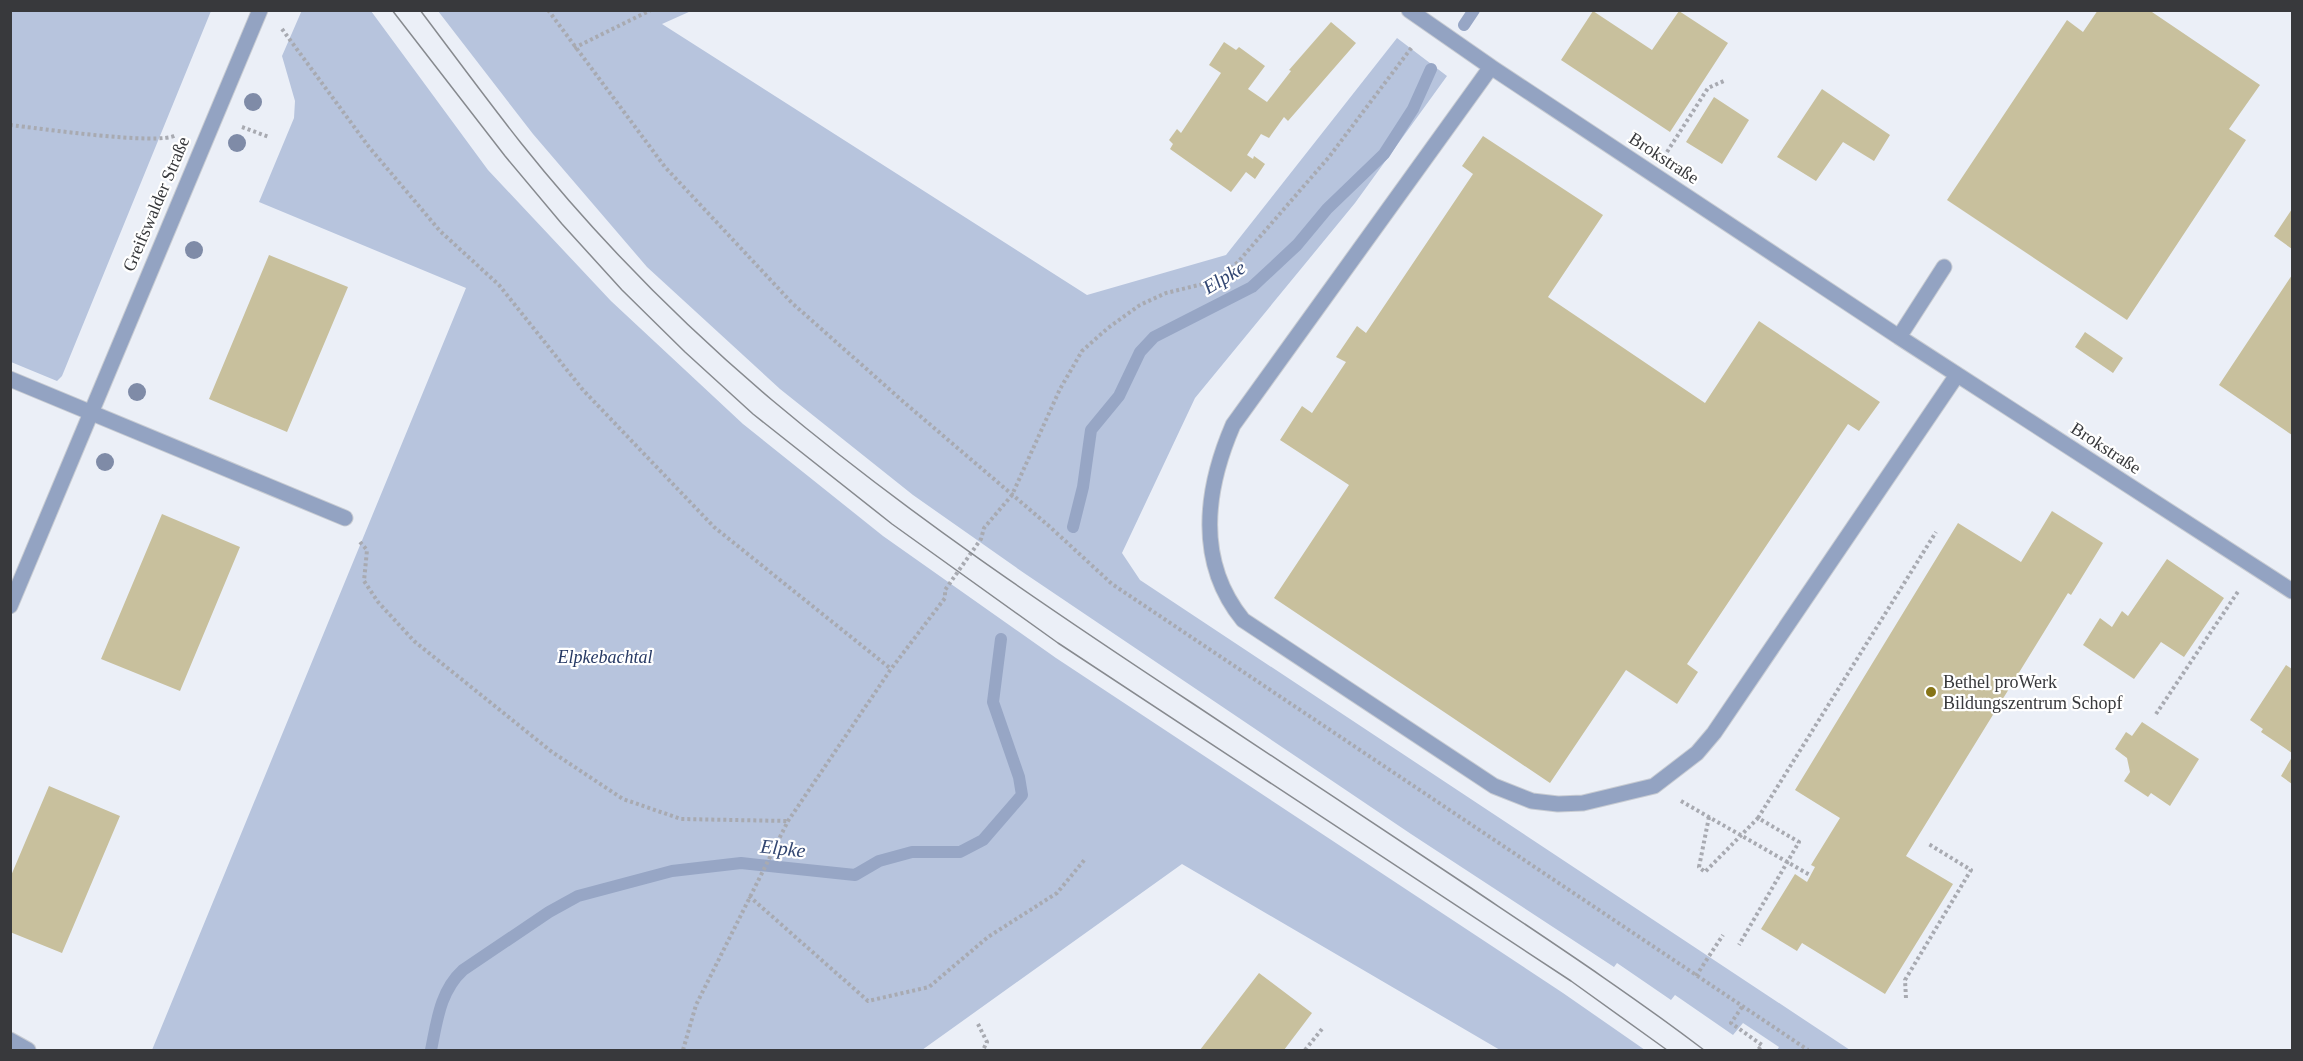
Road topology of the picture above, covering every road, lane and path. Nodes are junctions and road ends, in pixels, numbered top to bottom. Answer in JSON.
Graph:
{"nodes":[{"id":1,"x":260,"y":10,"type":"edge"},
{"id":2,"x":548,"y":10,"type":"edge"},
{"id":3,"x":651,"y":10,"type":"edge"},
{"id":4,"x":1409,"y":10,"type":"edge"},
{"id":5,"x":1428,"y":25,"type":"junction"},
{"id":6,"x":280,"y":27,"type":"dead end"},
{"id":7,"x":574,"y":48,"type":"junction"},
{"id":8,"x":1491,"y":68,"type":"junction"},
{"id":9,"x":1726,"y":80,"type":"dead end"},
{"id":10,"x":214,"y":116,"type":"junction"},
{"id":11,"x":10,"y":125,"type":"edge"},
{"id":12,"x":269,"y":137,"type":"dead end"},
{"id":13,"x":1652,"y":174,"type":"junction"},
{"id":14,"x":1944,"y":267,"type":"dead end"},
{"id":15,"x":1899,"y":337,"type":"junction"},
{"id":16,"x":1957,"y":375,"type":"junction"},
{"id":17,"x":10,"y":379,"type":"edge"},
{"id":18,"x":91,"y":412,"type":"junction"},
{"id":19,"x":1012,"y":495,"type":"junction"},
{"id":20,"x":345,"y":518,"type":"joint"},
{"id":21,"x":1936,"y":532,"type":"dead end"},
{"id":22,"x":2254,"y":567,"type":"junction"},
{"id":23,"x":2292,"y":591,"type":"edge"},
{"id":24,"x":10,"y":606,"type":"edge"},
{"id":25,"x":891,"y":669,"type":"junction"},
{"id":26,"x":2156,"y":714,"type":"dead end"},
{"id":27,"x":1758,"y":818,"type":"junction"},
{"id":28,"x":788,"y":821,"type":"junction"},
{"id":29,"x":1740,"y":835,"type":"junction"},
{"id":30,"x":1927,"y":843,"type":"dead end"},
{"id":31,"x":1086,"y":858,"type":"dead end"},
{"id":32,"x":1788,"y":862,"type":"junction"},
{"id":33,"x":1810,"y":875,"type":"dead end"},
{"id":34,"x":749,"y":897,"type":"junction"},
{"id":35,"x":1723,"y":935,"type":"dead end"},
{"id":36,"x":1739,"y":945,"type":"dead end"},
{"id":37,"x":1696,"y":976,"type":"junction"},
{"id":38,"x":1906,"y":998,"type":"dead end"},
{"id":39,"x":1742,"y":1007,"type":"junction"},
{"id":40,"x":978,"y":1024,"type":"dead end"},
{"id":41,"x":1322,"y":1029,"type":"dead end"},
{"id":42,"x":10,"y":1040,"type":"edge"},
{"id":43,"x":28,"y":1050,"type":"edge"},
{"id":44,"x":683,"y":1050,"type":"edge"},
{"id":45,"x":983,"y":1050,"type":"edge"},
{"id":46,"x":1305,"y":1050,"type":"edge"},
{"id":47,"x":1758,"y":1050,"type":"edge"},
{"id":48,"x":1808,"y":1050,"type":"edge"}],
"edges":[{"from":1,"to":10,"type":"street","name":"Greifswalder Straße"},
{"from":2,"to":7,"type":"path"},
{"from":3,"to":7,"type":"path"},
{"from":4,"to":5,"type":"street","name":"Brokstraße"},
{"from":5,"to":8,"type":"street","name":"Brokstraße"},
{"from":5,"to":19,"type":"path"},
{"from":6,"to":25,"type":"path"},
{"from":7,"to":19,"type":"path"},
{"from":8,"to":13,"type":"street","name":"Brokstraße"},
{"from":8,"to":16,"type":"street"},
{"from":9,"to":13,"type":"path"},
{"from":10,"to":11,"type":"path"},
{"from":10,"to":12,"type":"path"},
{"from":10,"to":18,"type":"street","name":"Greifswalder Straße"},
{"from":13,"to":15,"type":"street","name":"Brokstraße"},
{"from":14,"to":15,"type":"street"},
{"from":15,"to":16,"type":"street","name":"Brokstraße"},
{"from":16,"to":22,"type":"street","name":"Brokstraße"},
{"from":17,"to":18,"type":"street"},
{"from":18,"to":20,"type":"street"},
{"from":18,"to":24,"type":"street","name":"Greifswalder Straße"},
{"from":19,"to":25,"type":"path"},
{"from":19,"to":37,"type":"path"},
{"from":20,"to":28,"type":"path"},
{"from":21,"to":27,"type":"path"},
{"from":22,"to":23,"type":"street","name":"Brokstraße"},
{"from":22,"to":26,"type":"path"},
{"from":25,"to":28,"type":"path"},
{"from":27,"to":29,"type":"path"},
{"from":27,"to":32,"type":"path"},
{"from":28,"to":34,"type":"path"},
{"from":29,"to":29,"type":"path"},
{"from":29,"to":32,"type":"path"},
{"from":30,"to":38,"type":"path"},
{"from":31,"to":34,"type":"path"},
{"from":32,"to":33,"type":"path"},
{"from":32,"to":36,"type":"path"},
{"from":34,"to":44,"type":"path"},
{"from":35,"to":37,"type":"path"},
{"from":37,"to":39,"type":"path"},
{"from":39,"to":47,"type":"path"},
{"from":39,"to":48,"type":"path"},
{"from":40,"to":45,"type":"path"},
{"from":41,"to":46,"type":"path"},
{"from":42,"to":43,"type":"street"}]}
